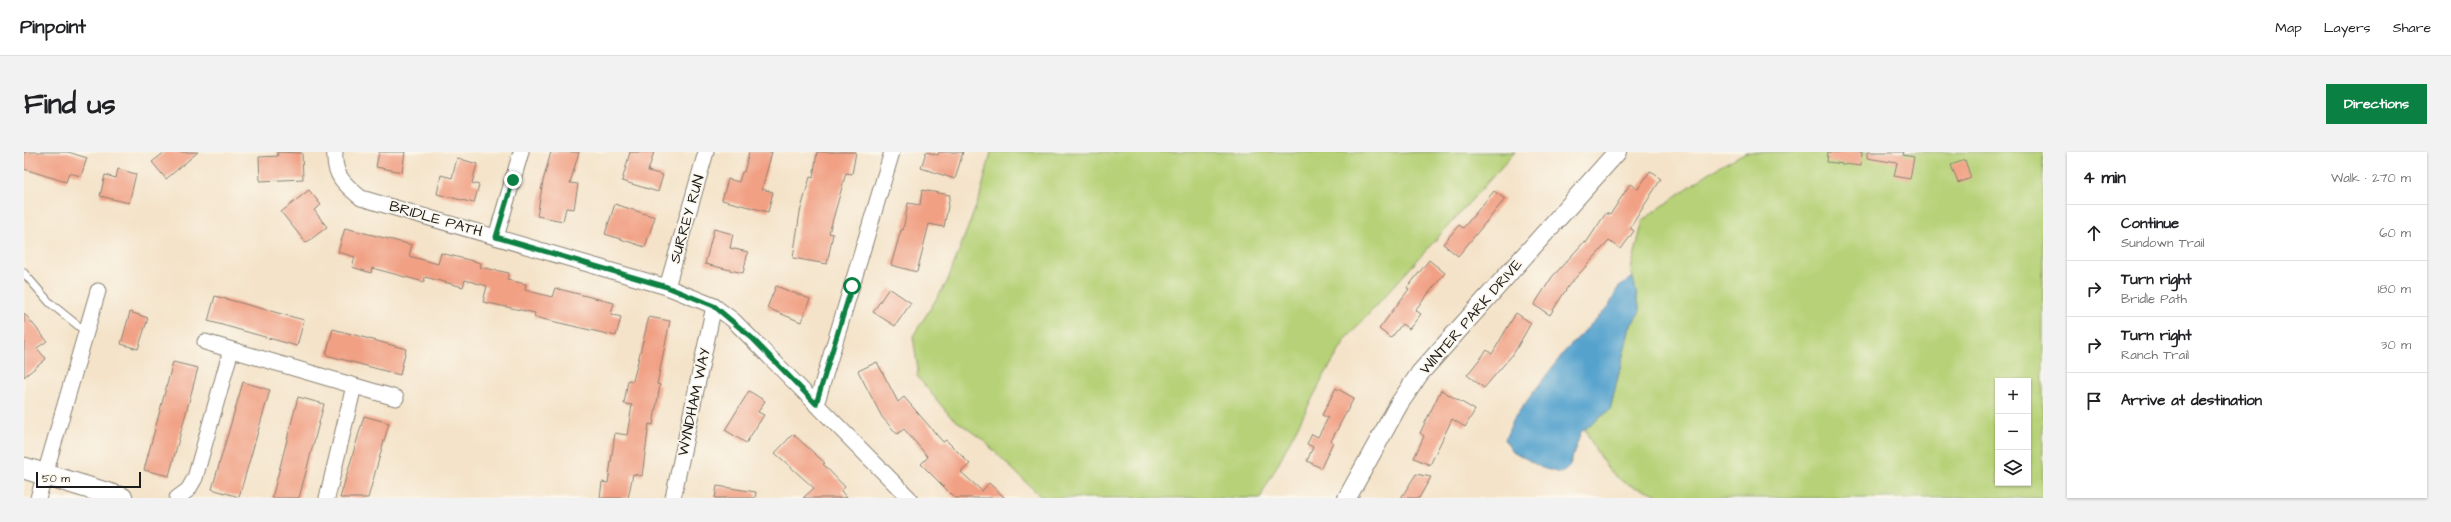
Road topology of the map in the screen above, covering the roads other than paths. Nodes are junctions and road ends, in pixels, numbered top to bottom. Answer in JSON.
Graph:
{"nodes":[{"id":1,"x":335,"y":152,"type":"edge"},
{"id":2,"x":521,"y":152,"type":"edge"},
{"id":3,"x":706,"y":152,"type":"edge"},
{"id":4,"x":892,"y":152,"type":"edge"},
{"id":5,"x":1617,"y":152,"type":"edge"},
{"id":6,"x":496,"y":237,"type":"junction"},
{"id":7,"x":24,"y":273,"type":"edge"},
{"id":8,"x":667,"y":287,"type":"junction"},
{"id":9,"x":98,"y":291,"type":"dead end"},
{"id":10,"x":714,"y":306,"type":"junction"},
{"id":11,"x":86,"y":332,"type":"junction"},
{"id":12,"x":205,"y":342,"type":"dead end"},
{"id":13,"x":231,"y":350,"type":"junction"},
{"id":14,"x":354,"y":386,"type":"junction"},
{"id":15,"x":396,"y":398,"type":"dead end"},
{"id":16,"x":816,"y":404,"type":"junction"},
{"id":17,"x":24,"y":468,"type":"edge"},
{"id":18,"x":45,"y":474,"type":"junction"},
{"id":19,"x":38,"y":498,"type":"edge"},
{"id":20,"x":122,"y":498,"type":"edge"},
{"id":21,"x":177,"y":498,"type":"edge"},
{"id":22,"x":327,"y":498,"type":"edge"},
{"id":23,"x":674,"y":498,"type":"edge"},
{"id":24,"x":909,"y":498,"type":"edge"},
{"id":25,"x":1347,"y":498,"type":"edge"}],
"edges":[{"from":1,"to":6,"type":"street","name":"BRIDLE PATH"},
{"from":2,"to":6,"type":"street"},
{"from":3,"to":8,"type":"street","name":"SURREY RUN"},
{"from":4,"to":16,"type":"street"},
{"from":5,"to":25,"type":"street","name":"WINTER PARK DRIVE"},
{"from":6,"to":8,"type":"street","name":"BRIDLE PATH"},
{"from":7,"to":11,"type":"lane"},
{"from":8,"to":10,"type":"street","name":"BRIDLE PATH"},
{"from":9,"to":11,"type":"street"},
{"from":10,"to":16,"type":"street","name":"BRIDLE PATH"},
{"from":10,"to":23,"type":"street","name":"WYNDHAM WAY"},
{"from":11,"to":18,"type":"street"},
{"from":12,"to":13,"type":"street"},
{"from":13,"to":14,"type":"street"},
{"from":13,"to":21,"type":"street"},
{"from":14,"to":15,"type":"street"},
{"from":14,"to":22,"type":"street"},
{"from":16,"to":24,"type":"street","name":"BRIDLE PATH"},
{"from":17,"to":18,"type":"main road"},
{"from":18,"to":19,"type":"street"},
{"from":18,"to":20,"type":"main road"}]}
